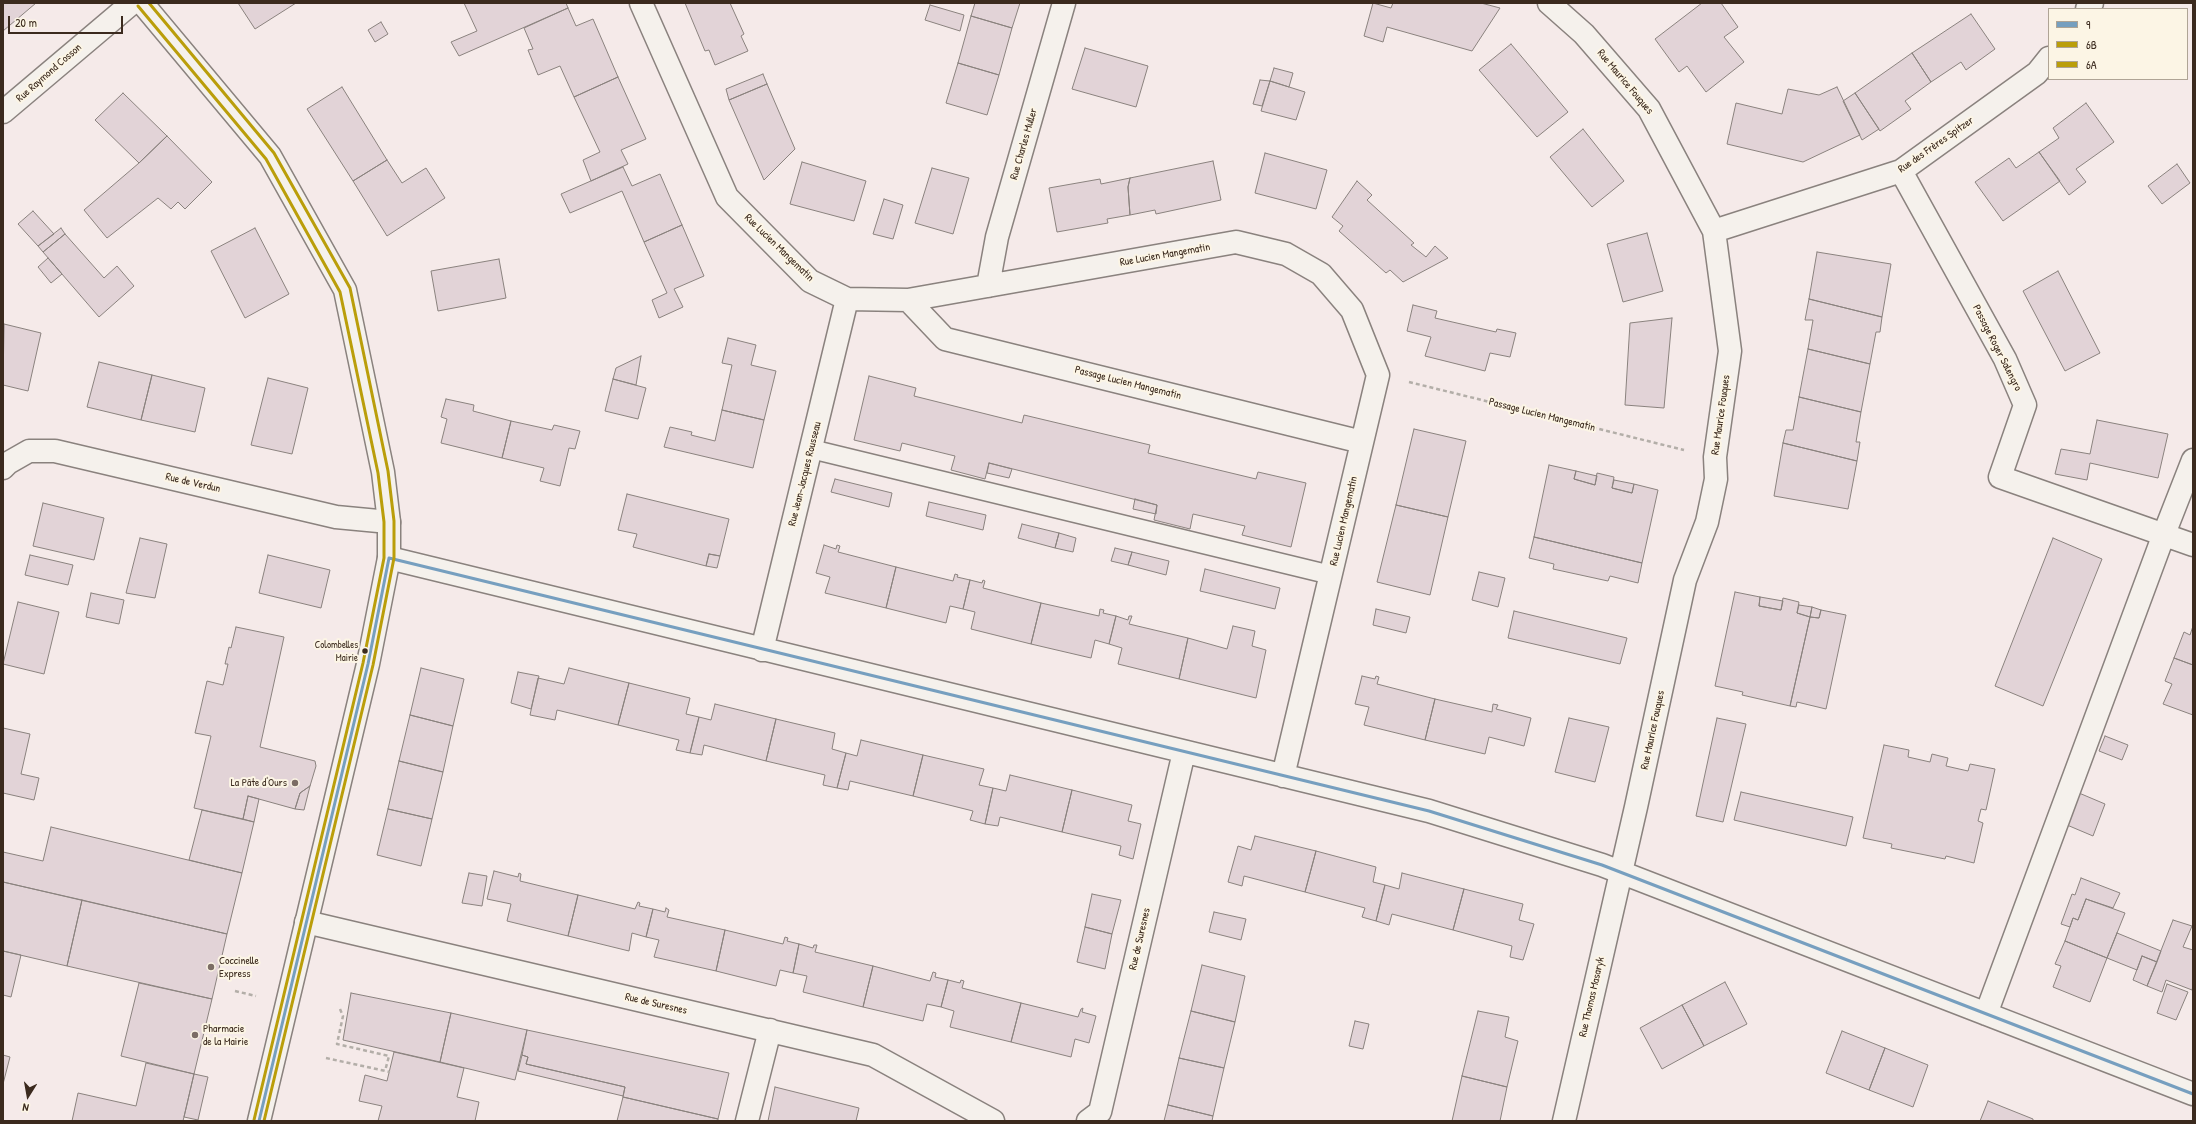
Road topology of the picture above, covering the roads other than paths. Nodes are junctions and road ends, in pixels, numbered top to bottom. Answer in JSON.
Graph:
{"nodes":[{"id":1,"x":132,"y":3,"type":"edge"},
{"id":2,"x":142,"y":3,"type":"edge"},
{"id":3,"x":641,"y":3,"type":"edge"},
{"id":4,"x":1064,"y":3,"type":"edge"},
{"id":5,"x":1549,"y":3,"type":"edge"},
{"id":6,"x":2048,"y":59,"type":"edge"},
{"id":7,"x":3,"y":112,"type":"edge"},
{"id":8,"x":1901,"y":171,"type":"junction"},
{"id":9,"x":1714,"y":231,"type":"junction"},
{"id":10,"x":988,"y":286,"type":"junction"},
{"id":11,"x":847,"y":299,"type":"junction"},
{"id":12,"x":908,"y":300,"type":"junction"},
{"id":13,"x":1362,"y":442,"type":"junction"},
{"id":14,"x":811,"y":449,"type":"junction"},
{"id":15,"x":2193,"y":460,"type":"edge"},
{"id":16,"x":3,"y":468,"type":"edge"},
{"id":17,"x":389,"y":522,"type":"junction"},
{"id":18,"x":2164,"y":534,"type":"junction"},
{"id":19,"x":2193,"y":545,"type":"edge"},
{"id":20,"x":389,"y":558,"type":"junction"},
{"id":21,"x":1331,"y":575,"type":"junction"},
{"id":22,"x":762,"y":650,"type":"junction"},
{"id":23,"x":1184,"y":752,"type":"junction"},
{"id":24,"x":1283,"y":776,"type":"junction"},
{"id":25,"x":1620,"y":872,"type":"junction"},
{"id":26,"x":306,"y":922,"type":"junction"},
{"id":27,"x":1986,"y":1014,"type":"junction"},
{"id":28,"x":770,"y":1030,"type":"junction"},
{"id":29,"x":2193,"y":1094,"type":"edge"},
{"id":30,"x":259,"y":1121,"type":"edge"},
{"id":31,"x":747,"y":1121,"type":"edge"},
{"id":32,"x":993,"y":1121,"type":"edge"},
{"id":33,"x":1088,"y":1121,"type":"edge"},
{"id":34,"x":1564,"y":1121,"type":"edge"}],
"edges":[{"from":1,"to":7,"type":"street","name":"Rue Raymond Cosson"},
{"from":2,"to":17,"type":"street"},
{"from":3,"to":11,"type":"street","name":"Rue Lucien Mangematin"},
{"from":4,"to":10,"type":"street","name":"Rue Charles Muller"},
{"from":5,"to":9,"type":"street","name":"Rue Maurice Fouques"},
{"from":6,"to":8,"type":"street","name":"Rue des Frères Spitzer"},
{"from":8,"to":9,"type":"street","name":"Rue des Frères Spitzer"},
{"from":8,"to":18,"type":"street","name":"Passage Roger Salengro"},
{"from":9,"to":25,"type":"street","name":"Rue Maurice Fouques"},
{"from":10,"to":12,"type":"street","name":"Rue Lucien Mangematin"},
{"from":10,"to":13,"type":"street","name":"Rue Lucien Mangematin"},
{"from":11,"to":12,"type":"street","name":"Rue Lucien Mangematin"},
{"from":11,"to":14,"type":"street","name":"Rue Jean-Jacques Rousseau"},
{"from":12,"to":13,"type":"street","name":"Passage Lucien Mangematin"},
{"from":13,"to":21,"type":"street","name":"Rue Lucien Mangematin"},
{"from":14,"to":21,"type":"lane"},
{"from":14,"to":22,"type":"street","name":"Rue Jean-Jacques Rousseau"},
{"from":15,"to":18,"type":"street"},
{"from":16,"to":17,"type":"street","name":"Rue de Verdun"},
{"from":17,"to":20,"type":"street"},
{"from":18,"to":19,"type":"street","name":"Passage Roger Salengro"},
{"from":18,"to":27,"type":"street"},
{"from":20,"to":22,"type":"street"},
{"from":20,"to":26,"type":"street"},
{"from":21,"to":24,"type":"street","name":"Rue Lucien Mangematin"},
{"from":22,"to":23,"type":"street"},
{"from":23,"to":24,"type":"street"},
{"from":23,"to":33,"type":"street","name":"Rue de Suresnes"},
{"from":24,"to":25,"type":"street"},
{"from":25,"to":27,"type":"street"},
{"from":25,"to":34,"type":"street","name":"Rue Thomas Masaryk"},
{"from":26,"to":28,"type":"street","name":"Rue de Suresnes"},
{"from":26,"to":30,"type":"street"},
{"from":27,"to":29,"type":"street"},
{"from":28,"to":31,"type":"street"},
{"from":28,"to":32,"type":"street","name":"Rue de Suresnes"}]}
